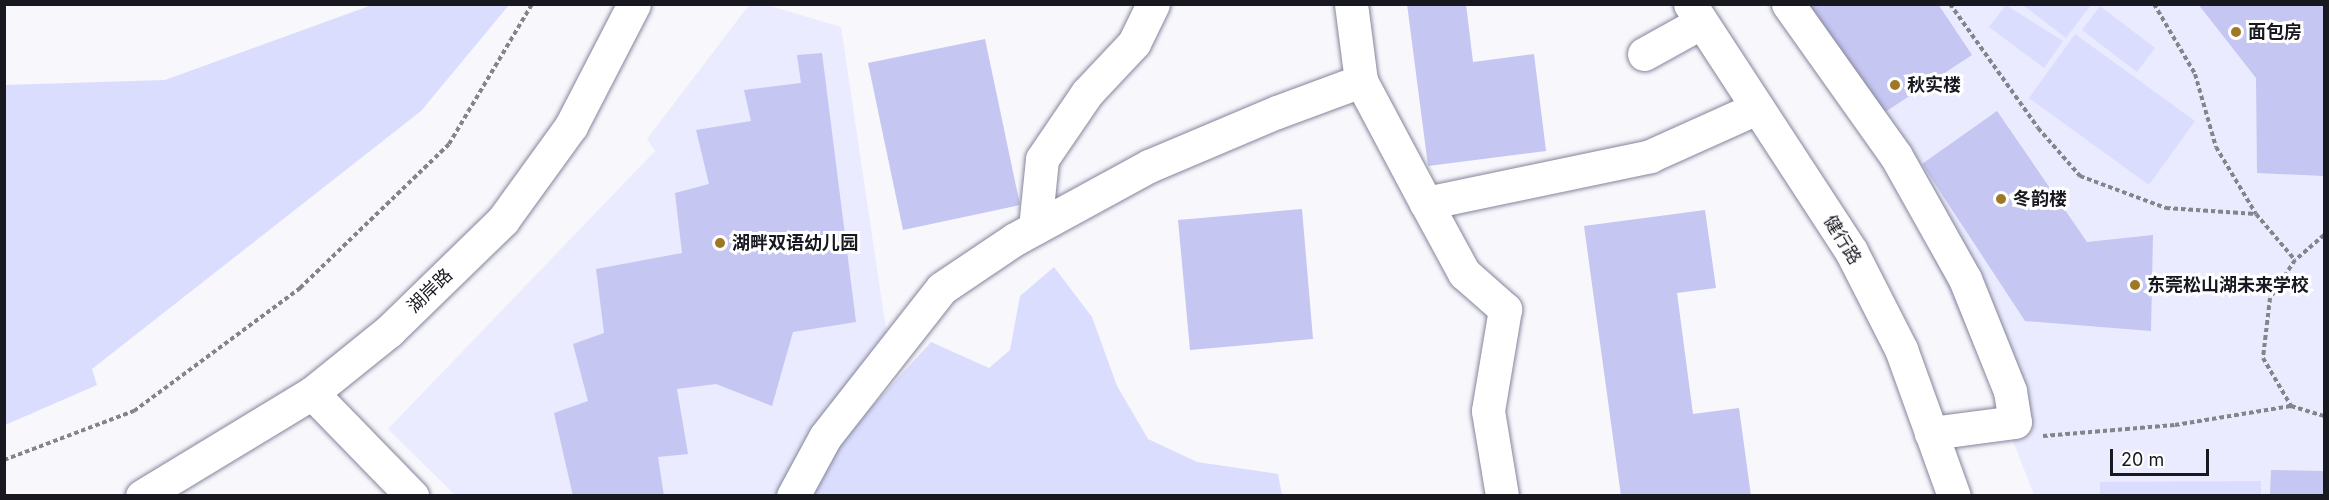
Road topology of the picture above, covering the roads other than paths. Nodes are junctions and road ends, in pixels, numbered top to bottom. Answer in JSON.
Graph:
{"nodes":[{"id":1,"x":634,"y":4,"type":"edge"},
{"id":2,"x":1153,"y":4,"type":"edge"},
{"id":3,"x":1351,"y":4,"type":"edge"},
{"id":4,"x":1788,"y":4,"type":"edge"},
{"id":5,"x":1695,"y":14,"type":"edge"},
{"id":6,"x":1644,"y":54,"type":"dead end"},
{"id":7,"x":1360,"y":81,"type":"junction"},
{"id":8,"x":1757,"y":108,"type":"junction"},
{"id":9,"x":1426,"y":203,"type":"junction"},
{"id":10,"x":1035,"y":228,"type":"junction"},
{"id":11,"x":312,"y":393,"type":"junction"},
{"id":12,"x":1931,"y":433,"type":"junction"},
{"id":13,"x":142,"y":495,"type":"edge"},
{"id":14,"x":412,"y":495,"type":"edge"},
{"id":15,"x":794,"y":495,"type":"edge"},
{"id":16,"x":1502,"y":495,"type":"edge"},
{"id":17,"x":1954,"y":495,"type":"edge"}],
"edges":[{"from":1,"to":11,"type":"street","name":"湖岸路"},
{"from":2,"to":10,"type":"street"},
{"from":3,"to":7,"type":"street"},
{"from":4,"to":12,"type":"street"},
{"from":5,"to":6,"type":"street"},
{"from":5,"to":8,"type":"street","name":"健行路"},
{"from":7,"to":9,"type":"street"},
{"from":7,"to":10,"type":"street"},
{"from":8,"to":9,"type":"street"},
{"from":8,"to":12,"type":"street","name":"健行路"},
{"from":9,"to":16,"type":"street"},
{"from":10,"to":15,"type":"street"},
{"from":11,"to":13,"type":"street","name":"湖岸路"},
{"from":11,"to":14,"type":"street"},
{"from":12,"to":17,"type":"street","name":"健行路"}]}
